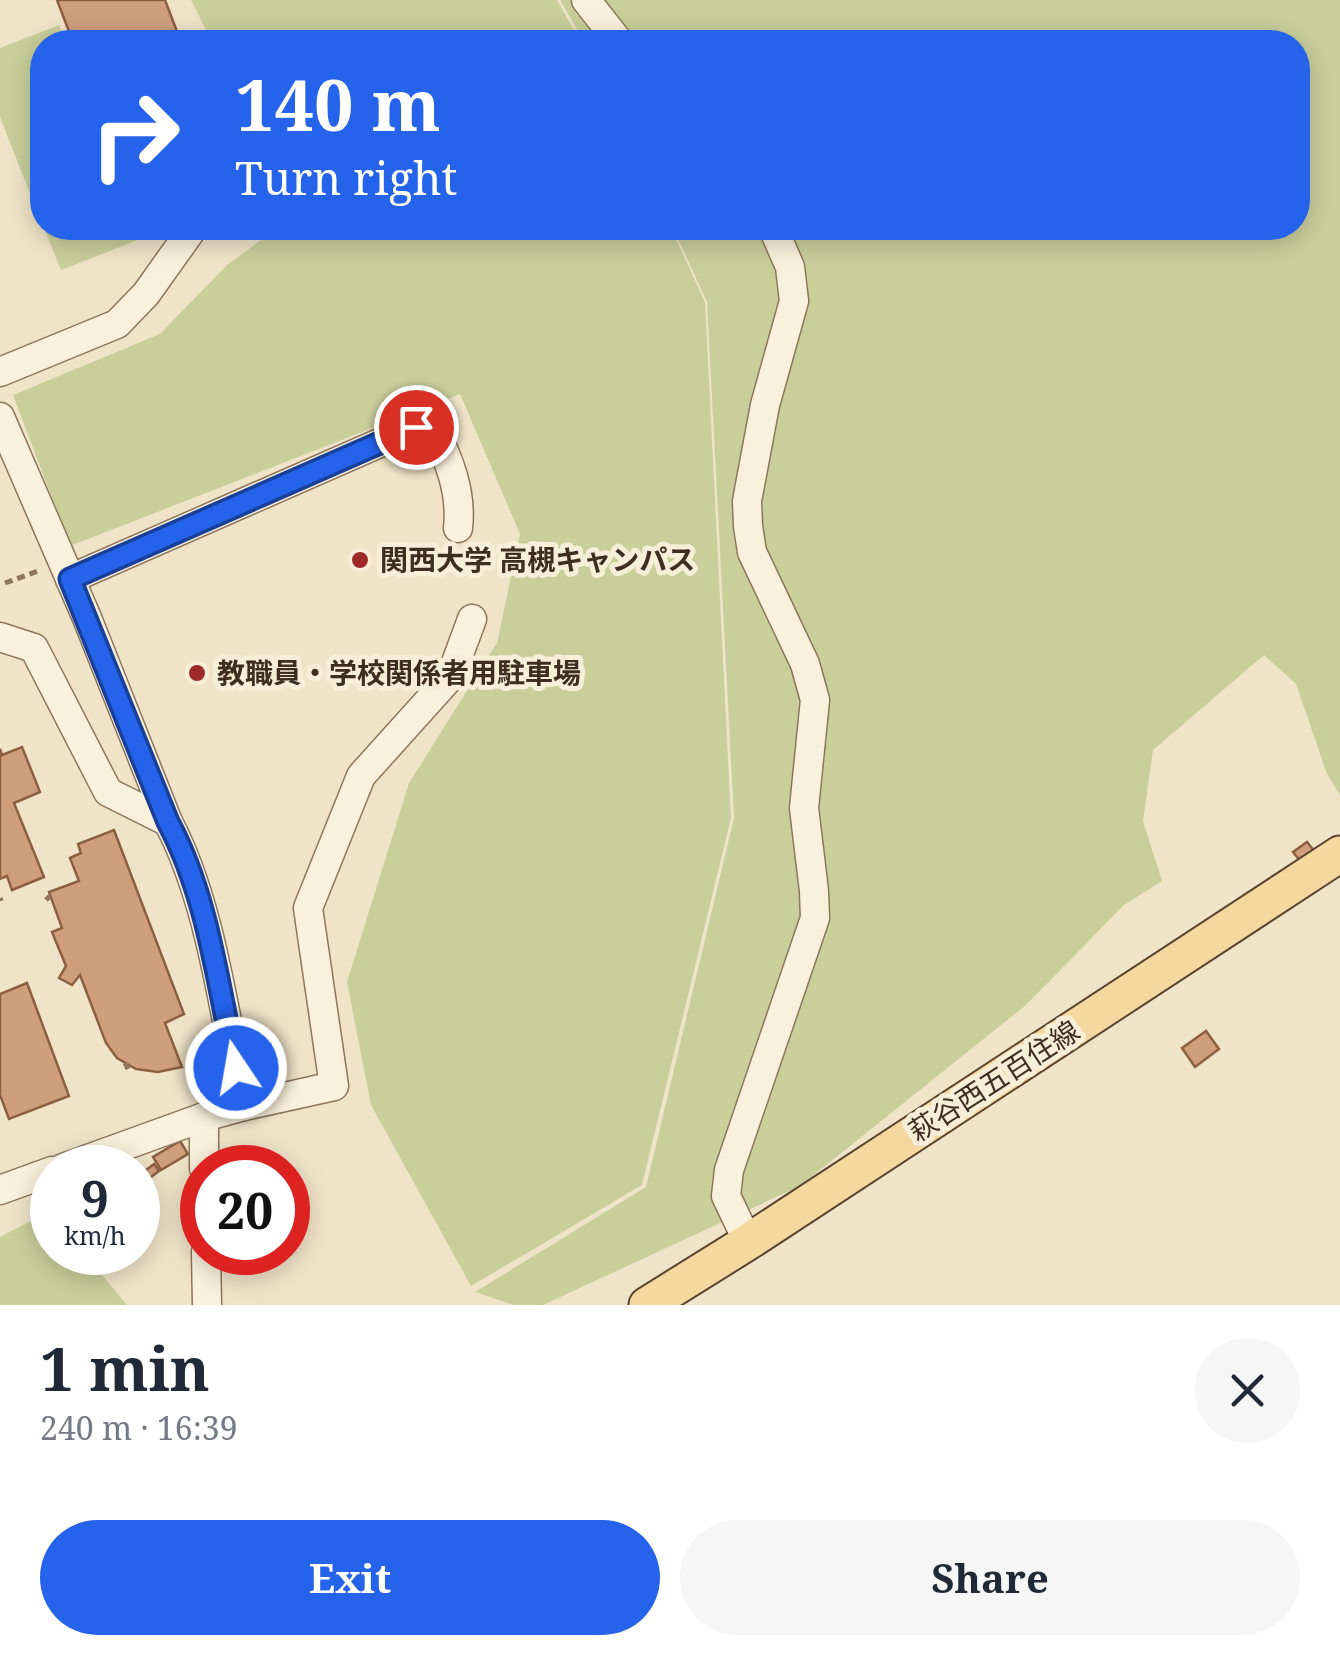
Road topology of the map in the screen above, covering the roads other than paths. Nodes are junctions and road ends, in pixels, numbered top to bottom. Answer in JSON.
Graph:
{"nodes":[{"id":1,"x":586,"y":0,"type":"edge"},
{"id":2,"x":610,"y":30,"type":"edge"},
{"id":3,"x":184,"y":240,"type":"edge"},
{"id":4,"x":778,"y":240,"type":"edge"},
{"id":5,"x":0,"y":372,"type":"edge"},
{"id":6,"x":0,"y":417,"type":"edge"},
{"id":7,"x":458,"y":528,"type":"dead end"},
{"id":8,"x":66,"y":570,"type":"junction"},
{"id":9,"x":472,"y":619,"type":"dead end"},
{"id":10,"x":0,"y":637,"type":"edge"},
{"id":11,"x":168,"y":822,"type":"junction"},
{"id":12,"x":1340,"y":854,"type":"edge"},
{"id":13,"x":244,"y":1106,"type":"junction"},
{"id":14,"x":204,"y":1117,"type":"junction"},
{"id":15,"x":127,"y":1145,"type":"edge"},
{"id":16,"x":204,"y":1145,"type":"edge"},
{"id":17,"x":30,"y":1179,"type":"edge"},
{"id":18,"x":0,"y":1190,"type":"edge"},
{"id":19,"x":748,"y":1242,"type":"junction"},
{"id":20,"x":206,"y":1275,"type":"edge"},
{"id":21,"x":206,"y":1305,"type":"edge"},
{"id":22,"x":646,"y":1305,"type":"edge"}],
"edges":[{"from":1,"to":2,"type":"street"},
{"from":3,"to":5,"type":"street"},
{"from":4,"to":19,"type":"street"},
{"from":6,"to":8,"type":"street"},
{"from":7,"to":8,"type":"street"},
{"from":8,"to":11,"type":"street"},
{"from":9,"to":13,"type":"street"},
{"from":10,"to":11,"type":"street"},
{"from":11,"to":13,"type":"street"},
{"from":12,"to":19,"type":"main road","name":"萩谷西五百住線"},
{"from":13,"to":14,"type":"street"},
{"from":14,"to":15,"type":"street"},
{"from":14,"to":16,"type":"street"},
{"from":17,"to":18,"type":"street"},
{"from":19,"to":22,"type":"main road","name":"萩谷西五百住線"},
{"from":20,"to":21,"type":"street"}]}
